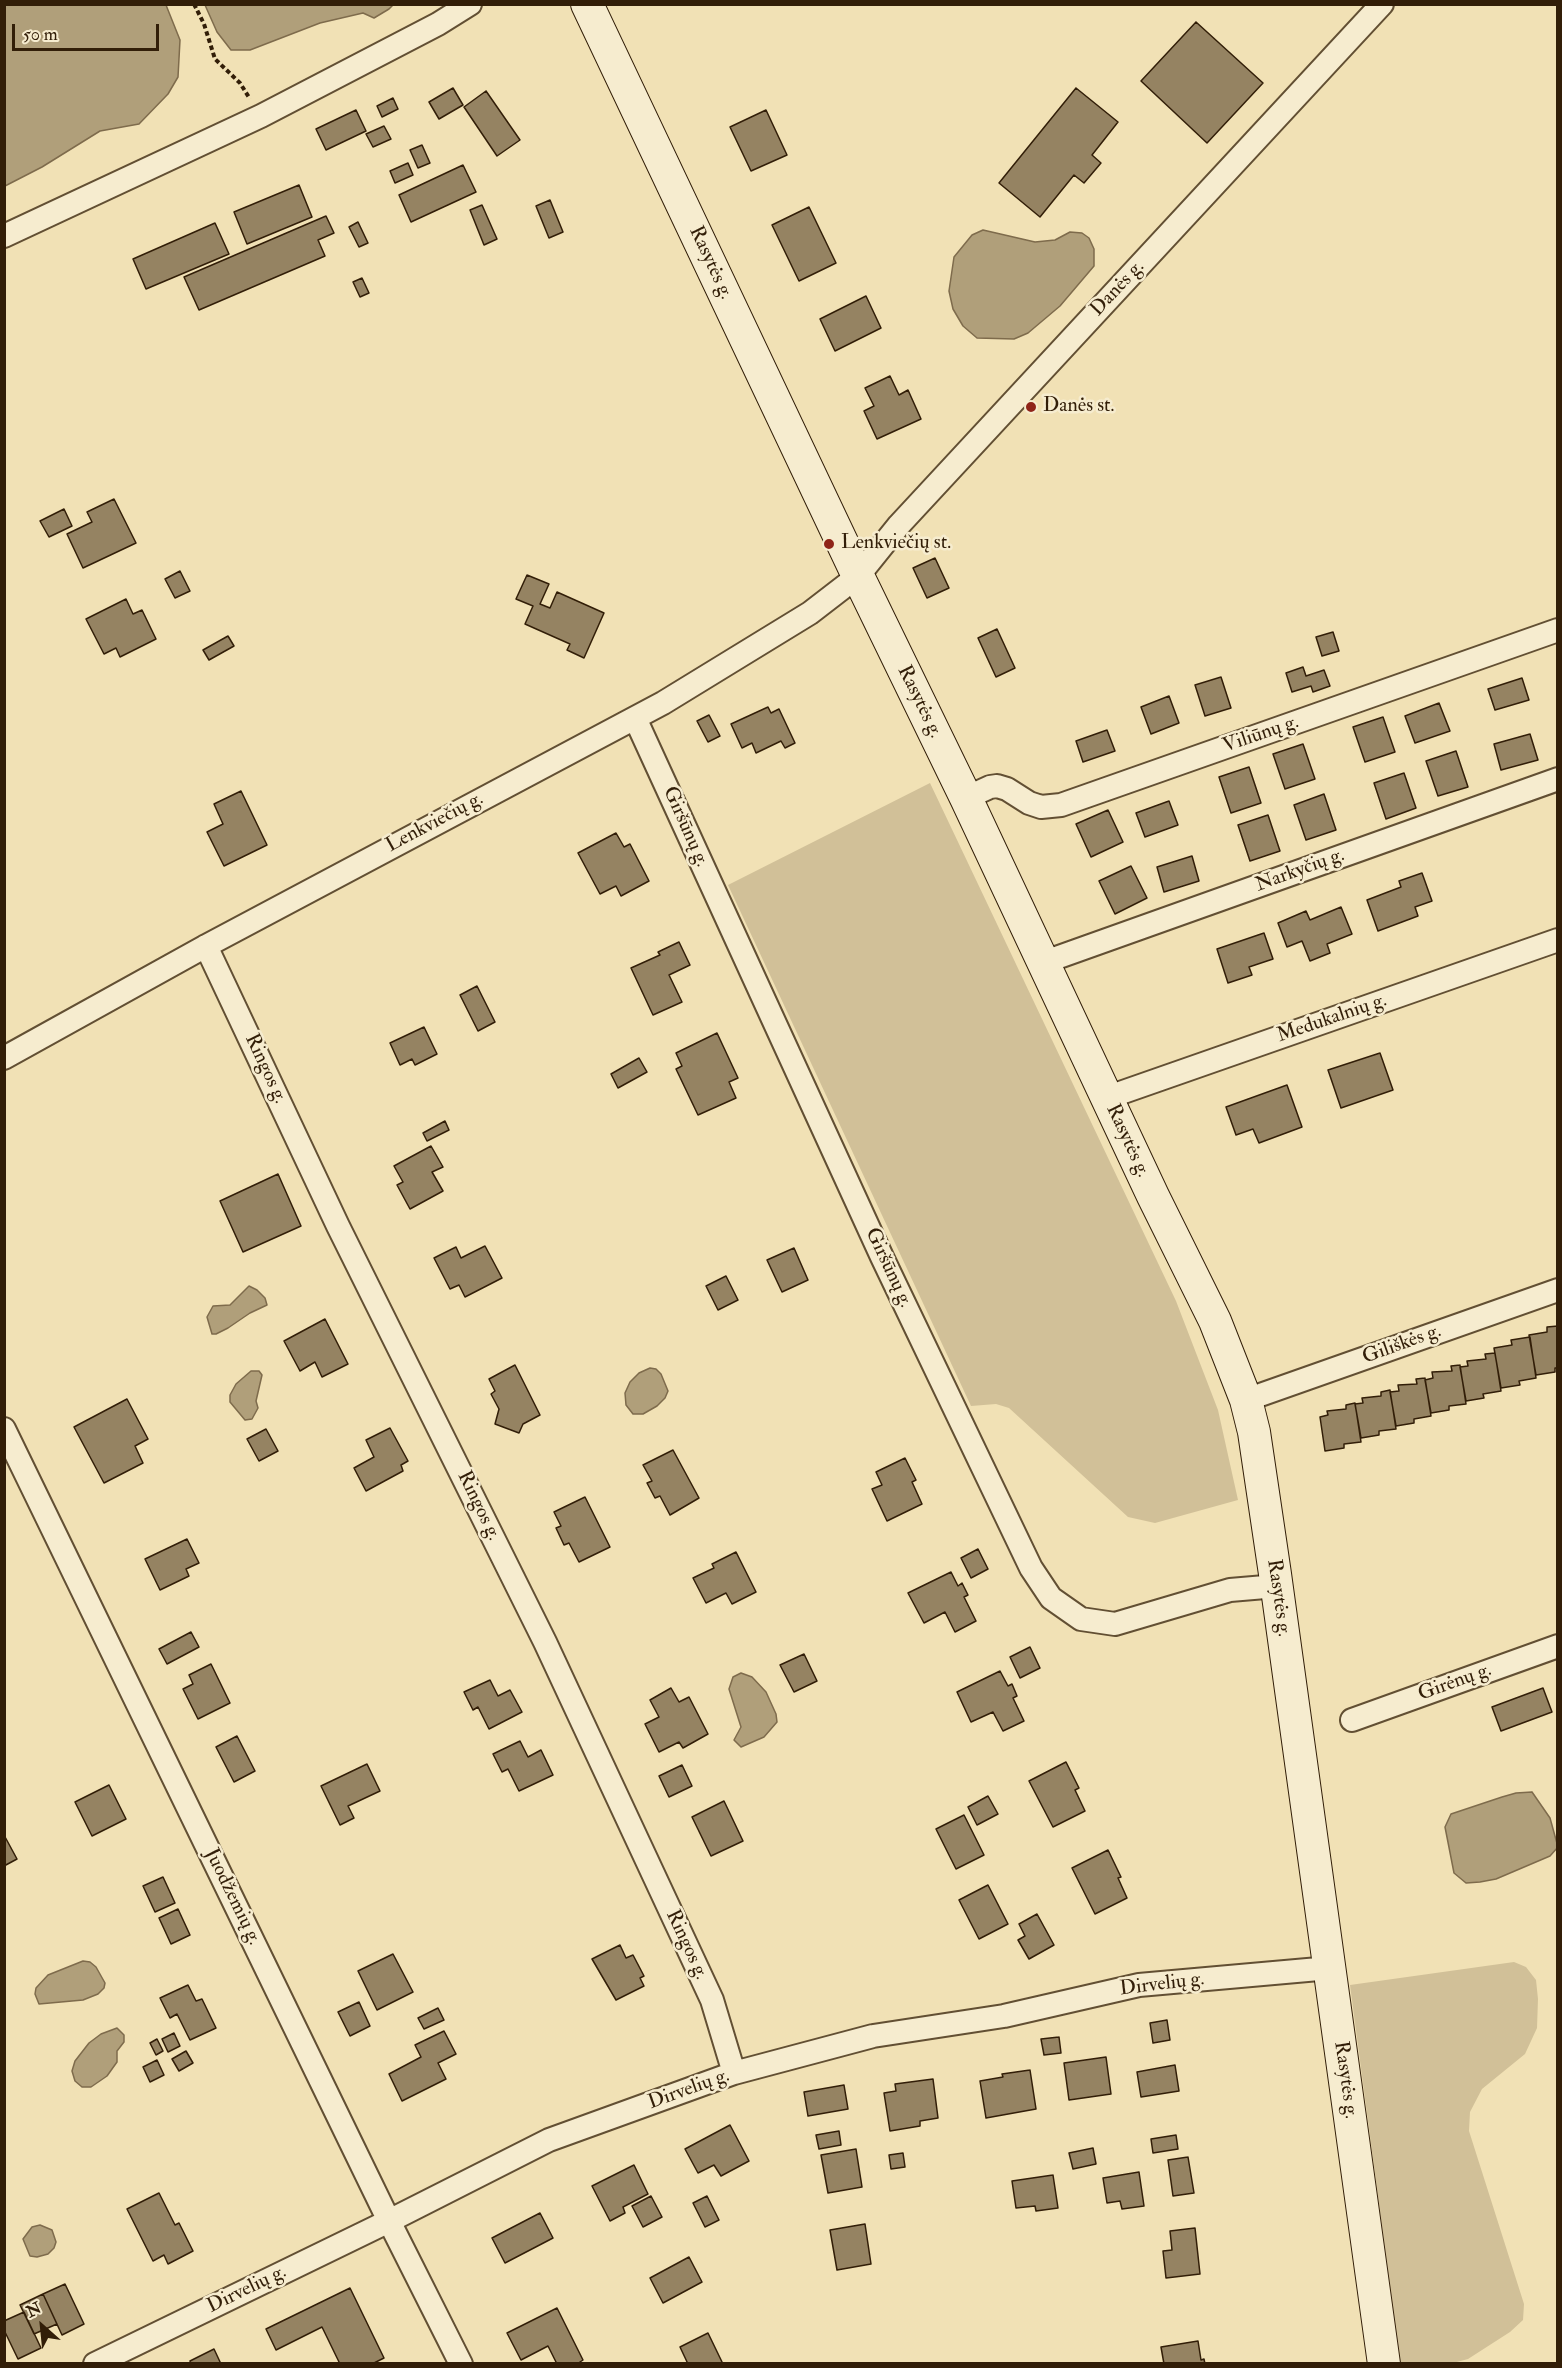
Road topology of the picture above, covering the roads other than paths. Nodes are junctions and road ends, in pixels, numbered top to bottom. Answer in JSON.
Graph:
{"nodes":[{"id":1,"x":470,"y":4,"type":"edge"},
{"id":2,"x":587,"y":4,"type":"edge"},
{"id":3,"x":1382,"y":4,"type":"edge"},
{"id":4,"x":4,"y":236,"type":"edge"},
{"id":5,"x":858,"y":576,"type":"junction"},
{"id":6,"x":1557,"y":630,"type":"edge"},
{"id":7,"x":635,"y":718,"type":"junction"},
{"id":8,"x":1557,"y":779,"type":"edge"},
{"id":9,"x":966,"y":798,"type":"junction"},
{"id":10,"x":1557,"y":940,"type":"edge"},
{"id":11,"x":206,"y":946,"type":"junction"},
{"id":12,"x":1042,"y":963,"type":"junction"},
{"id":13,"x":4,"y":1058,"type":"edge"},
{"id":14,"x":1106,"y":1098,"type":"junction"},
{"id":15,"x":1557,"y":1290,"type":"edge"},
{"id":16,"x":1246,"y":1400,"type":"junction"},
{"id":17,"x":4,"y":1429,"type":"edge"},
{"id":18,"x":1277,"y":1586,"type":"junction"},
{"id":19,"x":1557,"y":1646,"type":"edge"},
{"id":20,"x":1352,"y":1720,"type":"dead end"},
{"id":21,"x":1330,"y":1968,"type":"junction"},
{"id":22,"x":734,"y":2073,"type":"junction"},
{"id":23,"x":389,"y":2221,"type":"junction"},
{"id":24,"x":95,"y":2364,"type":"edge"},
{"id":25,"x":461,"y":2364,"type":"edge"},
{"id":26,"x":1384,"y":2364,"type":"edge"}],
"edges":[{"from":1,"to":4,"type":"street"},
{"from":2,"to":5,"type":"main road","name":"Rasytės g."},
{"from":3,"to":5,"type":"street","name":"Danės g."},
{"from":5,"to":7,"type":"street","name":"Lenkviečių g."},
{"from":5,"to":9,"type":"main road","name":"Rasytės g."},
{"from":6,"to":9,"type":"street","name":"Viliūnų g."},
{"from":7,"to":11,"type":"street","name":"Lenkviečių g."},
{"from":7,"to":18,"type":"street","name":"Giršūnų g."},
{"from":8,"to":12,"type":"street","name":"Narkyčių g."},
{"from":9,"to":12,"type":"main road","name":"Rasytės g."},
{"from":10,"to":14,"type":"street","name":"Medukalnių g."},
{"from":11,"to":13,"type":"street","name":"Lenkviečių g."},
{"from":11,"to":22,"type":"street","name":"Ringos g."},
{"from":12,"to":14,"type":"main road","name":"Rasytės g."},
{"from":14,"to":16,"type":"main road","name":"Rasytės g."},
{"from":15,"to":16,"type":"street","name":"Giliškės g."},
{"from":16,"to":18,"type":"main road","name":"Rasytės g."},
{"from":17,"to":23,"type":"street","name":"Juodžemių g."},
{"from":18,"to":21,"type":"main road","name":"Rasytės g."},
{"from":19,"to":20,"type":"street","name":"Girėnų g."},
{"from":21,"to":22,"type":"street","name":"Dirvelių g."},
{"from":21,"to":26,"type":"main road","name":"Rasytės g."},
{"from":22,"to":23,"type":"street","name":"Dirvelių g."},
{"from":23,"to":24,"type":"street","name":"Dirvelių g."},
{"from":23,"to":25,"type":"street","name":"Juodžemių g."}]}
